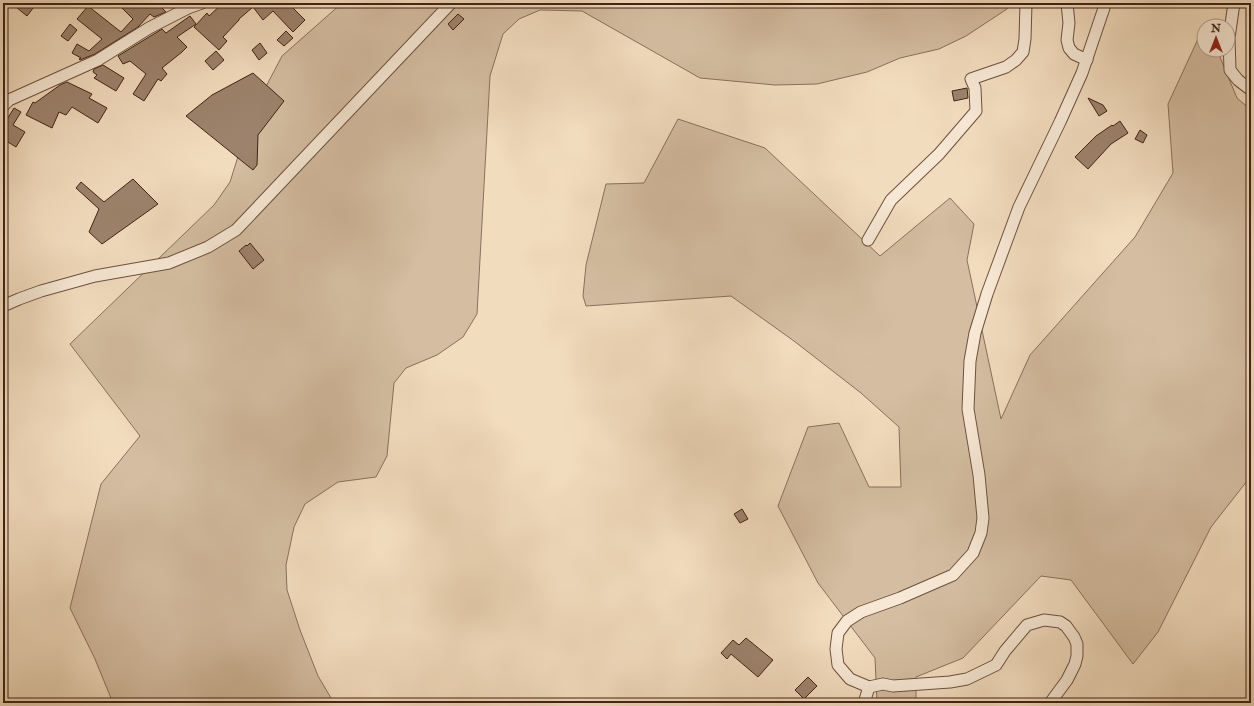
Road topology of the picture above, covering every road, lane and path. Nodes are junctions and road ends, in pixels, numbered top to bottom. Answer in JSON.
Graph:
{"nodes":[{"id":1,"x":202,"y":3,"type":"edge"},
{"id":2,"x":451,"y":3,"type":"edge"},
{"id":3,"x":1026,"y":3,"type":"edge"},
{"id":4,"x":1067,"y":3,"type":"edge"},
{"id":5,"x":1104,"y":3,"type":"edge"},
{"id":6,"x":1234,"y":3,"type":"edge"},
{"id":7,"x":1087,"y":60,"type":"junction"},
{"id":8,"x":1251,"y":90,"type":"edge"},
{"id":9,"x":5,"y":100,"type":"edge"},
{"id":10,"x":868,"y":240,"type":"dead end"},
{"id":11,"x":3,"y":306,"type":"edge"},
{"id":12,"x":869,"y":687,"type":"junction"},
{"id":13,"x":864,"y":703,"type":"edge"},
{"id":14,"x":1050,"y":703,"type":"edge"}],
"edges":[{"from":1,"to":9,"type":"street"},
{"from":2,"to":11,"type":"street"},
{"from":3,"to":10,"type":"street"},
{"from":4,"to":7,"type":"street"},
{"from":5,"to":7,"type":"street"},
{"from":6,"to":8,"type":"street"},
{"from":7,"to":12,"type":"street"},
{"from":12,"to":13,"type":"street"},
{"from":12,"to":14,"type":"street"}]}
